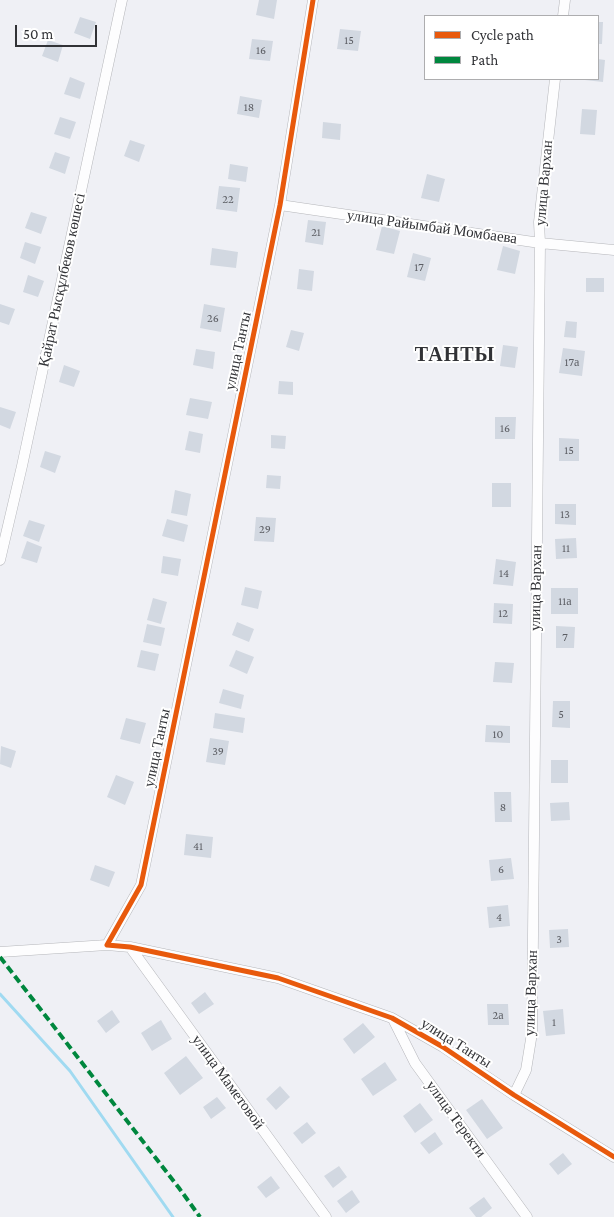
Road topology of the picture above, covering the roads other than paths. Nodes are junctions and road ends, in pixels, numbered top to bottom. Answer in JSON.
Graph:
{"nodes":[{"id":1,"x":122,"y":0,"type":"edge"},
{"id":2,"x":313,"y":0,"type":"edge"},
{"id":3,"x":565,"y":0,"type":"edge"},
{"id":4,"x":563,"y":15,"type":"edge"},
{"id":5,"x":556,"y":80,"type":"edge"},
{"id":6,"x":280,"y":205,"type":"junction"},
{"id":7,"x":540,"y":243,"type":"junction"},
{"id":8,"x":614,"y":250,"type":"edge"},
{"id":9,"x":0,"y":560,"type":"edge"},
{"id":10,"x":107,"y":945,"type":"junction"},
{"id":11,"x":130,"y":947,"type":"junction"},
{"id":12,"x":0,"y":952,"type":"edge"},
{"id":13,"x":392,"y":1018,"type":"junction"},
{"id":14,"x":514,"y":1095,"type":"junction"},
{"id":15,"x":614,"y":1157,"type":"edge"},
{"id":16,"x":326,"y":1217,"type":"edge"},
{"id":17,"x":527,"y":1217,"type":"edge"}],
"edges":[{"from":1,"to":9,"type":"street","name":"Қайрат Рысқұлбеков көшесі"},
{"from":2,"to":6,"type":"street","name":"улица Танты"},
{"from":3,"to":4,"type":"street"},
{"from":5,"to":7,"type":"street","name":"улица Вархан"},
{"from":6,"to":7,"type":"street","name":"улица Райымбай Момбаева"},
{"from":6,"to":10,"type":"street","name":"улица Танты"},
{"from":7,"to":8,"type":"street","name":"улица Райымбай Момбаева"},
{"from":7,"to":14,"type":"street","name":"улица Вархан"},
{"from":10,"to":11,"type":"street","name":"улица Танты"},
{"from":10,"to":12,"type":"street"},
{"from":11,"to":13,"type":"street","name":"улица Танты"},
{"from":11,"to":16,"type":"street","name":"улица Маметовой"},
{"from":13,"to":14,"type":"street","name":"улица Танты"},
{"from":13,"to":17,"type":"street","name":"улица Теректи"},
{"from":14,"to":15,"type":"street","name":"улица Танты"}]}
